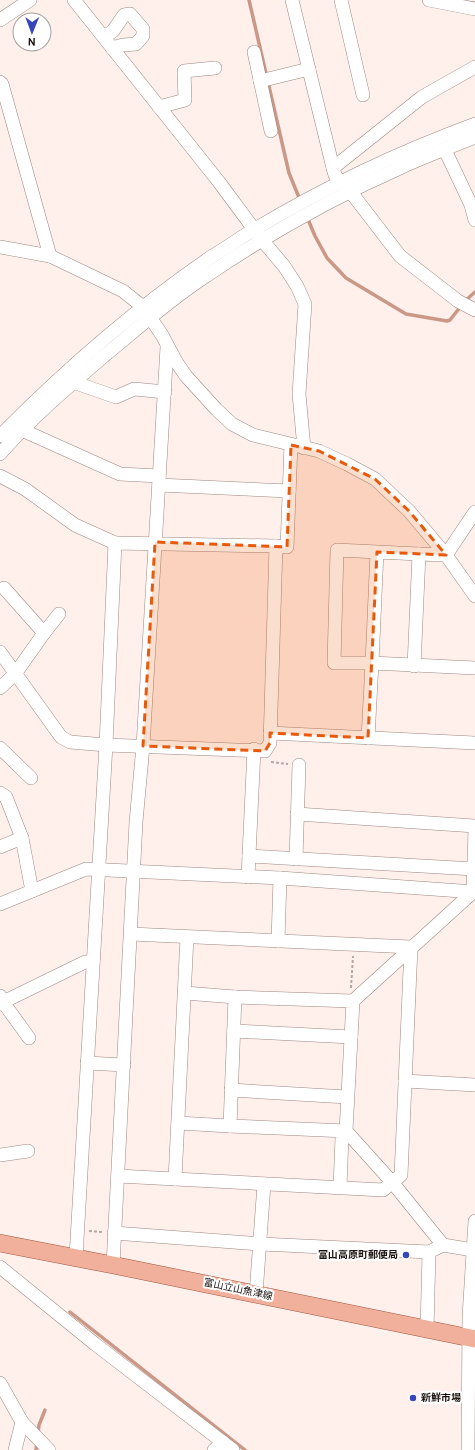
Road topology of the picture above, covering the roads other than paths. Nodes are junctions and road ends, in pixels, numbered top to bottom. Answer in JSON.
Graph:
{"nodes":[{"id":1,"x":30,"y":0,"type":"edge"},
{"id":2,"x":74,"y":0,"type":"edge"},
{"id":3,"x":292,"y":0,"type":"edge"},
{"id":4,"x":341,"y":0,"type":"edge"},
{"id":5,"x":429,"y":0,"type":"edge"},
{"id":6,"x":475,"y":9,"type":"edge"},
{"id":7,"x":0,"y":20,"type":"edge"},
{"id":8,"x":104,"y":37,"type":"junction"},
{"id":9,"x":112,"y":48,"type":"junction"},
{"id":10,"x":254,"y":52,"type":"dead end"},
{"id":11,"x":475,"y":67,"type":"edge"},
{"id":12,"x":215,"y":68,"type":"dead end"},
{"id":13,"x":309,"y":69,"type":"junction"},
{"id":14,"x":260,"y":81,"type":"junction"},
{"id":15,"x":0,"y":82,"type":"edge"},
{"id":16,"x":363,"y":95,"type":"dead end"},
{"id":17,"x":159,"y":107,"type":"junction"},
{"id":18,"x":475,"y":124,"type":"edge"},
{"id":19,"x":271,"y":132,"type":"dead end"},
{"id":20,"x":475,"y":137,"type":"edge"},
{"id":21,"x":445,"y":150,"type":"junction"},
{"id":22,"x":333,"y":168,"type":"junction"},
{"id":23,"x":340,"y":183,"type":"junction"},
{"id":24,"x":350,"y":191,"type":"junction"},
{"id":25,"x":475,"y":220,"type":"edge"},
{"id":26,"x":254,"y":229,"type":"junction"},
{"id":27,"x":262,"y":240,"type":"junction"},
{"id":28,"x":0,"y":247,"type":"edge"},
{"id":29,"x":50,"y":256,"type":"junction"},
{"id":30,"x":475,"y":310,"type":"edge"},
{"id":31,"x":147,"y":312,"type":"junction"},
{"id":32,"x":167,"y":347,"type":"junction"},
{"id":33,"x":73,"y":382,"type":"junction"},
{"id":34,"x":165,"y":392,"type":"junction"},
{"id":35,"x":22,"y":430,"type":"junction"},
{"id":36,"x":0,"y":436,"type":"edge"},
{"id":37,"x":297,"y":446,"type":"junction"},
{"id":38,"x":0,"y":454,"type":"edge"},
{"id":39,"x":0,"y":476,"type":"edge"},
{"id":40,"x":159,"y":480,"type":"junction"},
{"id":41,"x":289,"y":491,"type":"junction"},
{"id":42,"x":475,"y":512,"type":"edge"},
{"id":43,"x":115,"y":542,"type":"junction"},
{"id":44,"x":155,"y":542,"type":"junction"},
{"id":45,"x":276,"y":546,"type":"junction"},
{"id":46,"x":377,"y":552,"type":"junction"},
{"id":47,"x":419,"y":554,"type":"junction"},
{"id":48,"x":446,"y":555,"type":"junction"},
{"id":49,"x":4,"y":588,"type":"dead end"},
{"id":50,"x":475,"y":596,"type":"edge"},
{"id":51,"x":59,"y":614,"type":"dead end"},
{"id":52,"x":44,"y":633,"type":"junction"},
{"id":53,"x":0,"y":652,"type":"edge"},
{"id":54,"x":372,"y":663,"type":"junction"},
{"id":55,"x":414,"y":666,"type":"junction"},
{"id":56,"x":475,"y":668,"type":"edge"},
{"id":57,"x":15,"y":674,"type":"junction"},
{"id":58,"x":0,"y":688,"type":"edge"},
{"id":59,"x":270,"y":733,"type":"junction"},
{"id":60,"x":368,"y":738,"type":"junction"},
{"id":61,"x":475,"y":743,"type":"edge"},
{"id":62,"x":106,"y":745,"type":"junction"},
{"id":63,"x":143,"y":746,"type":"junction"},
{"id":64,"x":0,"y":748,"type":"edge"},
{"id":65,"x":260,"y":750,"type":"junction"},
{"id":66,"x":299,"y":765,"type":"road end"},
{"id":67,"x":32,"y":778,"type":"dead end"},
{"id":68,"x":0,"y":793,"type":"edge"},
{"id":69,"x":297,"y":814,"type":"junction"},
{"id":70,"x":475,"y":826,"type":"edge"},
{"id":71,"x":475,"y":829,"type":"edge"},
{"id":72,"x":22,"y":838,"type":"junction"},
{"id":73,"x":0,"y":846,"type":"edge"},
{"id":74,"x":249,"y":856,"type":"junction"},
{"id":75,"x":296,"y":859,"type":"junction"},
{"id":76,"x":474,"y":869,"type":"edge"},
{"id":77,"x":99,"y":870,"type":"junction"},
{"id":78,"x":134,"y":871,"type":"junction"},
{"id":79,"x":248,"y":877,"type":"junction"},
{"id":80,"x":280,"y":878,"type":"junction"},
{"id":81,"x":32,"y":891,"type":"junction"},
{"id":82,"x":474,"y":892,"type":"edge"},
{"id":83,"x":0,"y":904,"type":"edge"},
{"id":84,"x":131,"y":934,"type":"junction"},
{"id":85,"x":187,"y":937,"type":"junction"},
{"id":86,"x":278,"y":941,"type":"junction"},
{"id":87,"x":411,"y":947,"type":"junction"},
{"id":88,"x":93,"y":962,"type":"junction"},
{"id":89,"x":184,"y":993,"type":"junction"},
{"id":90,"x":235,"y":997,"type":"junction"},
{"id":91,"x":1,"y":1001,"type":"edge"},
{"id":92,"x":353,"y":1001,"type":"junction"},
{"id":93,"x":234,"y":1031,"type":"junction"},
{"id":94,"x":29,"y":1038,"type":"dead end"},
{"id":95,"x":351,"y":1038,"type":"junction"},
{"id":96,"x":87,"y":1063,"type":"junction"},
{"id":97,"x":124,"y":1065,"type":"junction"},
{"id":98,"x":405,"y":1081,"type":"junction"},
{"id":99,"x":475,"y":1085,"type":"edge"},
{"id":100,"x":231,"y":1090,"type":"junction"},
{"id":101,"x":348,"y":1097,"type":"junction"},
{"id":102,"x":178,"y":1123,"type":"junction"},
{"id":103,"x":230,"y":1126,"type":"junction"},
{"id":104,"x":346,"y":1131,"type":"junction"},
{"id":105,"x":28,"y":1151,"type":"dead end"},
{"id":106,"x":0,"y":1154,"type":"edge"},
{"id":107,"x":118,"y":1176,"type":"junction"},
{"id":108,"x":175,"y":1179,"type":"junction"},
{"id":109,"x":392,"y":1182,"type":"junction"},
{"id":110,"x":264,"y":1184,"type":"junction"},
{"id":111,"x":340,"y":1187,"type":"junction"},
{"id":112,"x":475,"y":1221,"type":"edge"},
{"id":113,"x":114,"y":1233,"type":"junction"},
{"id":114,"x":0,"y":1243,"type":"edge"},
{"id":115,"x":261,"y":1244,"type":"junction"},
{"id":116,"x":443,"y":1245,"type":"junction"},
{"id":117,"x":474,"y":1250,"type":"junction"},
{"id":118,"x":430,"y":1252,"type":"junction"},
{"id":119,"x":76,"y":1257,"type":"junction"},
{"id":120,"x":113,"y":1265,"type":"junction"},
{"id":121,"x":0,"y":1267,"type":"edge"},
{"id":122,"x":256,"y":1294,"type":"junction"},
{"id":123,"x":472,"y":1317,"type":"edge"},
{"id":124,"x":427,"y":1330,"type":"junction"},
{"id":125,"x":472,"y":1339,"type":"edge"},
{"id":126,"x":0,"y":1383,"type":"edge"},
{"id":127,"x":22,"y":1422,"type":"junction"},
{"id":128,"x":218,"y":1446,"type":"edge"},
{"id":129,"x":15,"y":1450,"type":"edge"},
{"id":130,"x":49,"y":1450,"type":"edge"},
{"id":131,"x":233,"y":1450,"type":"edge"},
{"id":132,"x":468,"y":1450,"type":"edge"}],
"edges":[{"from":1,"to":7,"type":"street"},
{"from":2,"to":8,"type":"street"},
{"from":3,"to":13,"type":"street"},
{"from":4,"to":16,"type":"street"},
{"from":5,"to":6,"type":"street"},
{"from":8,"to":9,"type":"street"},
{"from":8,"to":9,"type":"street"},
{"from":9,"to":17,"type":"street"},
{"from":10,"to":14,"type":"street"},
{"from":11,"to":22,"type":"street"},
{"from":12,"to":17,"type":"street"},
{"from":13,"to":14,"type":"street"},
{"from":13,"to":22,"type":"street"},
{"from":14,"to":19,"type":"street"},
{"from":15,"to":29,"type":"street"},
{"from":17,"to":26,"type":"street"},
{"from":18,"to":23,"type":"street"},
{"from":20,"to":21,"type":"street"},
{"from":21,"to":24,"type":"street"},
{"from":21,"to":25,"type":"street"},
{"from":22,"to":23,"type":"street"},
{"from":23,"to":26,"type":"street"},
{"from":24,"to":27,"type":"street"},
{"from":24,"to":30,"type":"street"},
{"from":26,"to":27,"type":"street"},
{"from":26,"to":31,"type":"street"},
{"from":27,"to":31,"type":"street"},
{"from":27,"to":37,"type":"street"},
{"from":28,"to":29,"type":"street"},
{"from":29,"to":31,"type":"street"},
{"from":31,"to":32,"type":"street"},
{"from":31,"to":33,"type":"street"},
{"from":31,"to":36,"type":"street"},
{"from":32,"to":34,"type":"street"},
{"from":32,"to":37,"type":"street"},
{"from":33,"to":34,"type":"street"},
{"from":33,"to":35,"type":"street"},
{"from":34,"to":40,"type":"street"},
{"from":35,"to":38,"type":"street"},
{"from":35,"to":40,"type":"street"},
{"from":37,"to":41,"type":"street"},
{"from":37,"to":48,"type":"street"},
{"from":39,"to":43,"type":"street"},
{"from":40,"to":41,"type":"street"},
{"from":40,"to":44,"type":"street"},
{"from":41,"to":45,"type":"street"},
{"from":42,"to":48,"type":"street"},
{"from":43,"to":44,"type":"street"},
{"from":43,"to":62,"type":"street"},
{"from":44,"to":45,"type":"street"},
{"from":44,"to":63,"type":"street"},
{"from":45,"to":59,"type":"street"},
{"from":46,"to":47,"type":"street"},
{"from":46,"to":54,"type":"street"},
{"from":46,"to":54,"type":"street"},
{"from":47,"to":48,"type":"street"},
{"from":47,"to":55,"type":"street"},
{"from":48,"to":50,"type":"street"},
{"from":49,"to":52,"type":"street"},
{"from":51,"to":52,"type":"street"},
{"from":52,"to":57,"type":"street"},
{"from":53,"to":57,"type":"street"},
{"from":54,"to":55,"type":"street"},
{"from":54,"to":60,"type":"street"},
{"from":55,"to":56,"type":"street"},
{"from":57,"to":58,"type":"street"},
{"from":57,"to":62,"type":"street"},
{"from":59,"to":60,"type":"street"},
{"from":59,"to":65,"type":"street"},
{"from":60,"to":61,"type":"street"},
{"from":62,"to":63,"type":"street"},
{"from":62,"to":77,"type":"street"},
{"from":63,"to":65,"type":"street"},
{"from":63,"to":78,"type":"street"},
{"from":64,"to":67,"type":"street"},
{"from":65,"to":74,"type":"street"},
{"from":66,"to":69,"type":"street"},
{"from":68,"to":72,"type":"street"},
{"from":69,"to":70,"type":"street"},
{"from":69,"to":75,"type":"street"},
{"from":71,"to":76,"type":"street"},
{"from":72,"to":73,"type":"street"},
{"from":72,"to":81,"type":"street"},
{"from":74,"to":75,"type":"street"},
{"from":74,"to":79,"type":"street"},
{"from":75,"to":76,"type":"street"},
{"from":76,"to":82,"type":"street"},
{"from":77,"to":78,"type":"street"},
{"from":77,"to":81,"type":"street"},
{"from":77,"to":88,"type":"street"},
{"from":78,"to":79,"type":"street"},
{"from":78,"to":84,"type":"street"},
{"from":79,"to":80,"type":"street"},
{"from":80,"to":82,"type":"street"},
{"from":80,"to":86,"type":"street"},
{"from":81,"to":83,"type":"street"},
{"from":82,"to":87,"type":"street"},
{"from":84,"to":85,"type":"street"},
{"from":84,"to":97,"type":"street"},
{"from":85,"to":86,"type":"street"},
{"from":85,"to":89,"type":"street"},
{"from":86,"to":87,"type":"street"},
{"from":87,"to":92,"type":"street"},
{"from":87,"to":98,"type":"street"},
{"from":88,"to":91,"type":"street"},
{"from":88,"to":96,"type":"street"},
{"from":89,"to":90,"type":"street"},
{"from":89,"to":102,"type":"street"},
{"from":90,"to":92,"type":"street"},
{"from":90,"to":93,"type":"street"},
{"from":91,"to":94,"type":"street"},
{"from":92,"to":95,"type":"street"},
{"from":93,"to":95,"type":"street"},
{"from":93,"to":100,"type":"street"},
{"from":95,"to":101,"type":"street"},
{"from":96,"to":97,"type":"street"},
{"from":96,"to":119,"type":"street"},
{"from":97,"to":107,"type":"street"},
{"from":98,"to":99,"type":"street"},
{"from":98,"to":109,"type":"street"},
{"from":100,"to":101,"type":"street"},
{"from":100,"to":103,"type":"street"},
{"from":101,"to":104,"type":"street"},
{"from":102,"to":103,"type":"street"},
{"from":102,"to":108,"type":"street"},
{"from":103,"to":104,"type":"street"},
{"from":104,"to":109,"type":"street"},
{"from":104,"to":111,"type":"street"},
{"from":105,"to":106,"type":"street"},
{"from":107,"to":108,"type":"street"},
{"from":107,"to":113,"type":"street"},
{"from":108,"to":110,"type":"street"},
{"from":109,"to":111,"type":"street"},
{"from":109,"to":116,"type":"street"},
{"from":110,"to":111,"type":"street"},
{"from":110,"to":115,"type":"street"},
{"from":112,"to":117,"type":"street"},
{"from":113,"to":115,"type":"street"},
{"from":113,"to":120,"type":"street"},
{"from":114,"to":119,"type":"main road","name":"富山立山魚津線"},
{"from":115,"to":118,"type":"street"},
{"from":115,"to":122,"type":"street"},
{"from":116,"to":117,"type":"street"},
{"from":116,"to":118,"type":"street"},
{"from":117,"to":123,"type":"street"},
{"from":118,"to":124,"type":"street"},
{"from":119,"to":120,"type":"main road","name":"富山立山魚津線"},
{"from":120,"to":122,"type":"main road","name":"富山立山魚津線"},
{"from":121,"to":128,"type":"street"},
{"from":122,"to":124,"type":"main road","name":"富山立山魚津線"},
{"from":123,"to":125,"type":"street"},
{"from":124,"to":125,"type":"main road","name":"富山立山魚津線"},
{"from":125,"to":132,"type":"street"},
{"from":126,"to":127,"type":"street"},
{"from":127,"to":129,"type":"street"},
{"from":127,"to":130,"type":"street"},
{"from":128,"to":131,"type":"street"}]}
